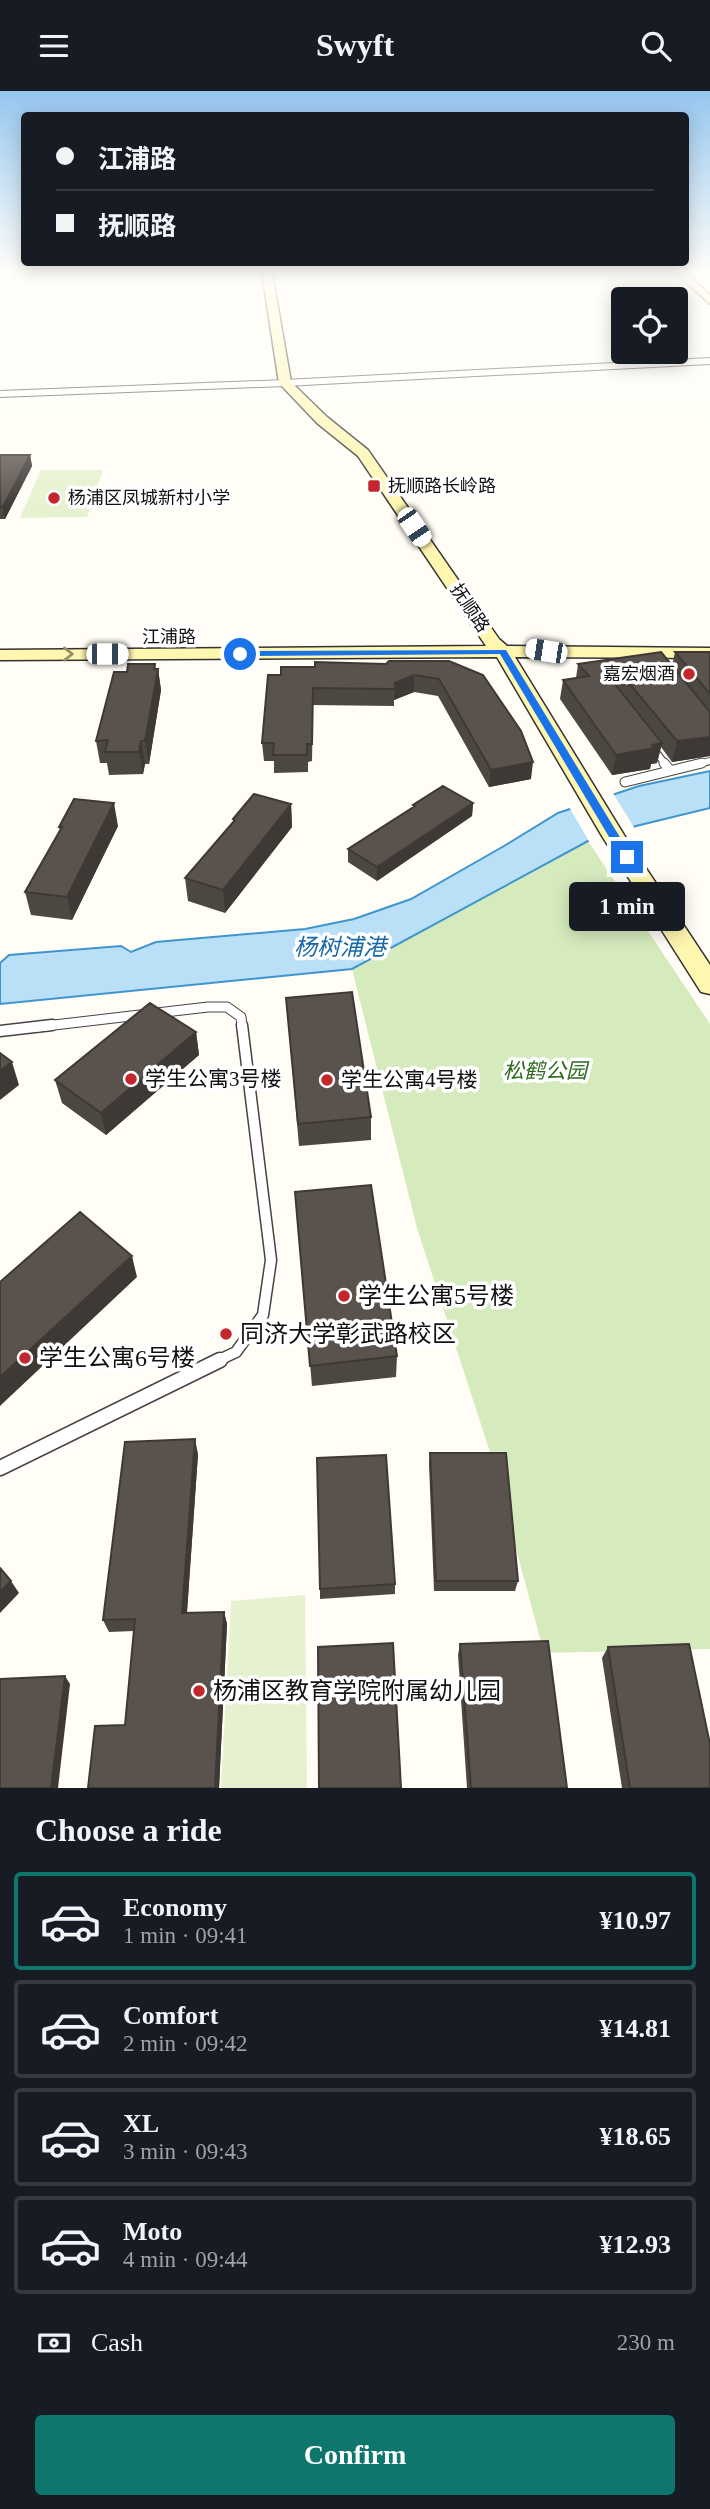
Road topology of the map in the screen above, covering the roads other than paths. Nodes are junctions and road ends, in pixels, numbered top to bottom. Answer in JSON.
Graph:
{"nodes":[{"id":1,"x":280,"y":352,"type":"edge"},
{"id":2,"x":710,"y":361,"type":"edge"},
{"id":3,"x":285,"y":383,"type":"junction"},
{"id":4,"x":0,"y":394,"type":"edge"},
{"id":5,"x":0,"y":638,"type":"edge"},
{"id":6,"x":498,"y":647,"type":"junction"},
{"id":7,"x":710,"y":653,"type":"edge"},
{"id":8,"x":0,"y":655,"type":"edge"},
{"id":9,"x":645,"y":739,"type":"edge"},
{"id":10,"x":710,"y":761,"type":"edge"},
{"id":11,"x":669,"y":769,"type":"junction"},
{"id":12,"x":625,"y":782,"type":"dead end"},
{"id":13,"x":710,"y":985,"type":"edge"},
{"id":14,"x":0,"y":1031,"type":"edge"},
{"id":15,"x":0,"y":1468,"type":"edge"}],
"edges":[{"from":1,"to":3,"type":"street"},
{"from":2,"to":3,"type":"street"},
{"from":3,"to":4,"type":"street"},
{"from":3,"to":6,"type":"street","name":"抚顺路"},
{"from":5,"to":6,"type":"street","name":"江浦路"},
{"from":6,"to":7,"type":"street","name":"江浦路"},
{"from":8,"to":6,"type":"street","name":"江浦路","one_way":true},
{"from":6,"to":13,"type":"street","name":"抚顺路"},
{"from":9,"to":11,"type":"lane"},
{"from":10,"to":11,"type":"lane"},
{"from":11,"to":12,"type":"lane"},
{"from":14,"to":15,"type":"lane"}]}
